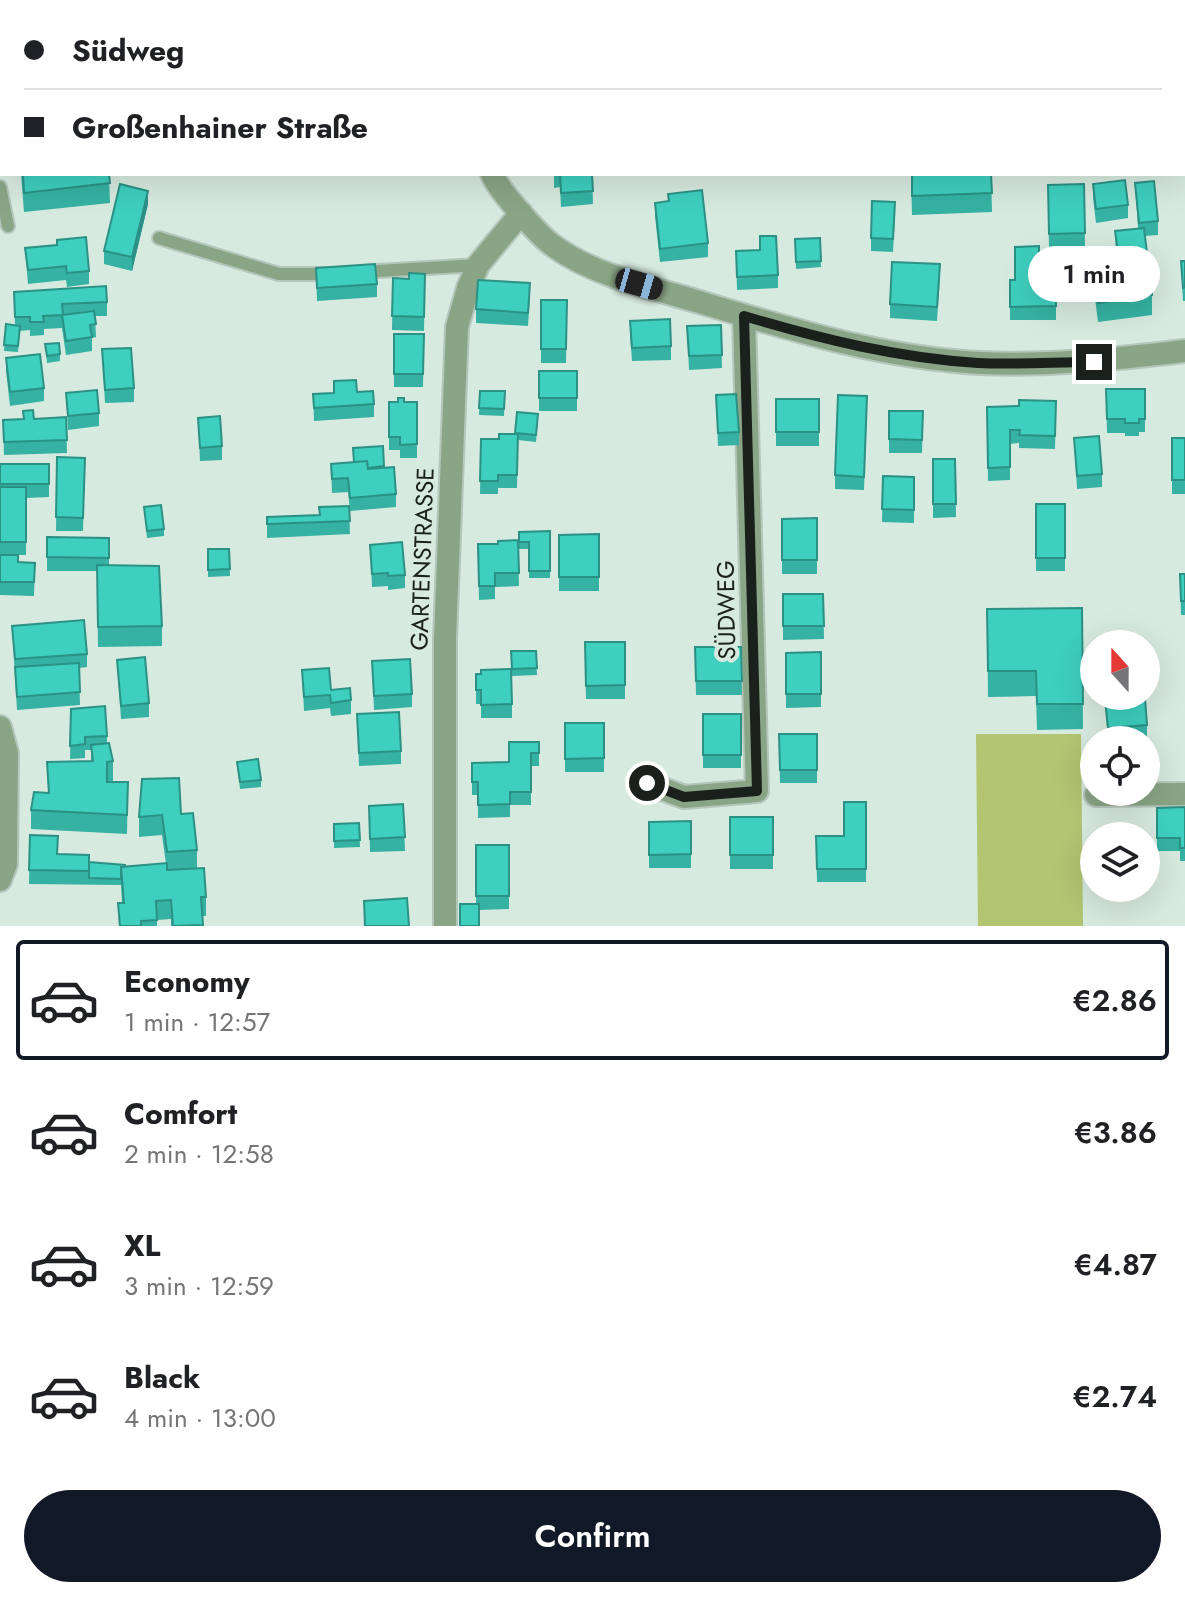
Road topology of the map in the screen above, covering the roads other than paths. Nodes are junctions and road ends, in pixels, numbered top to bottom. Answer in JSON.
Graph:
{"nodes":[{"id":1,"x":493,"y":176,"type":"edge"},
{"id":2,"x":0,"y":187,"type":"edge"},
{"id":3,"x":521,"y":213,"type":"junction"},
{"id":4,"x":8,"y":226,"type":"dead end"},
{"id":5,"x":159,"y":238,"type":"dead end"},
{"id":6,"x":478,"y":265,"type":"junction"},
{"id":7,"x":744,"y":316,"type":"junction"},
{"id":8,"x":1185,"y":351,"type":"edge"},
{"id":9,"x":0,"y":727,"type":"edge"},
{"id":10,"x":647,"y":783,"type":"dead end"},
{"id":11,"x":1160,"y":794,"type":"edge"},
{"id":12,"x":1185,"y":794,"type":"edge"},
{"id":13,"x":0,"y":880,"type":"edge"},
{"id":14,"x":445,"y":926,"type":"edge"}],
"edges":[{"from":1,"to":3,"type":"street"},
{"from":2,"to":4,"type":"lane"},
{"from":3,"to":6,"type":"street","name":"GARTENSTRASSE"},
{"from":3,"to":7,"type":"street"},
{"from":5,"to":6,"type":"lane"},
{"from":6,"to":14,"type":"street","name":"GARTENSTRASSE"},
{"from":7,"to":8,"type":"street"},
{"from":7,"to":10,"type":"street","name":"SÜDWEG"},
{"from":9,"to":13,"type":"street"},
{"from":11,"to":12,"type":"street"}]}
